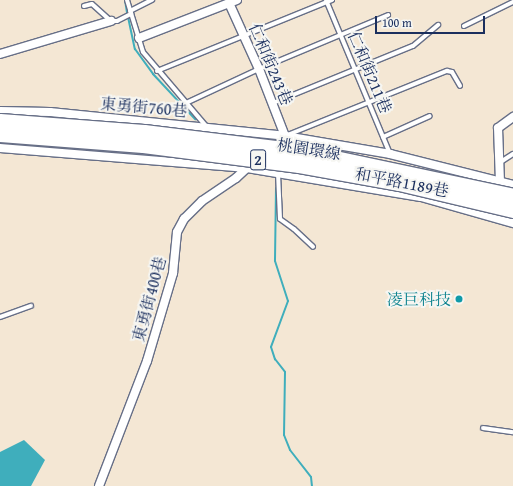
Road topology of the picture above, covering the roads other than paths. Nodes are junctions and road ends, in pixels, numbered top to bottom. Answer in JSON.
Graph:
{"nodes":[{"id":1,"x":127,"y":0,"type":"edge"},
{"id":2,"x":152,"y":0,"type":"edge"},
{"id":3,"x":332,"y":0,"type":"edge"},
{"id":4,"x":327,"y":1,"type":"edge"},
{"id":5,"x":233,"y":2,"type":"edge"},
{"id":6,"x":513,"y":2,"type":"edge"},
{"id":7,"x":218,"y":3,"type":"edge"},
{"id":8,"x":84,"y":6,"type":"dead end"},
{"id":9,"x":130,"y":12,"type":"junction"},
{"id":10,"x":388,"y":15,"type":"dead end"},
{"id":11,"x":111,"y":21,"type":"junction"},
{"id":12,"x":438,"y":25,"type":"dead end"},
{"id":13,"x":464,"y":26,"type":"dead end"},
{"id":14,"x":245,"y":35,"type":"junction"},
{"id":15,"x":341,"y":35,"type":"junction"},
{"id":16,"x":138,"y":38,"type":"junction"},
{"id":17,"x":0,"y":54,"type":"edge"},
{"id":18,"x":259,"y":69,"type":"junction"},
{"id":19,"x":355,"y":69,"type":"junction"},
{"id":20,"x":157,"y":71,"type":"junction"},
{"id":21,"x":460,"y":86,"type":"dead end"},
{"id":22,"x":273,"y":102,"type":"junction"},
{"id":23,"x":370,"y":102,"type":"junction"},
{"id":24,"x":186,"y":103,"type":"junction"},
{"id":25,"x":0,"y":111,"type":"edge"},
{"id":26,"x":430,"y":116,"type":"dead end"},
{"id":27,"x":513,"y":117,"type":"edge"},
{"id":28,"x":0,"y":121,"type":"edge"},
{"id":29,"x":206,"y":126,"type":"junction"},
{"id":30,"x":0,"y":134,"type":"edge"},
{"id":31,"x":285,"y":136,"type":"junction"},
{"id":32,"x":383,"y":137,"type":"junction"},
{"id":33,"x":0,"y":148,"type":"edge"},
{"id":34,"x":390,"y":154,"type":"junction"},
{"id":35,"x":513,"y":154,"type":"edge"},
{"id":36,"x":498,"y":163,"type":"junction"},
{"id":37,"x":247,"y":168,"type":"junction"},
{"id":38,"x":278,"y":173,"type":"junction"},
{"id":39,"x":500,"y":182,"type":"junction"},
{"id":40,"x":513,"y":185,"type":"edge"},
{"id":41,"x":388,"y":192,"type":"junction"},
{"id":42,"x":513,"y":196,"type":"edge"},
{"id":43,"x":513,"y":210,"type":"edge"},
{"id":44,"x":513,"y":223,"type":"edge"},
{"id":45,"x":313,"y":247,"type":"dead end"},
{"id":46,"x":31,"y":306,"type":"dead end"},
{"id":47,"x":0,"y":317,"type":"edge"},
{"id":48,"x":483,"y":428,"type":"dead end"},
{"id":49,"x":513,"y":432,"type":"edge"},
{"id":50,"x":99,"y":486,"type":"edge"}],
"edges":[{"from":1,"to":9,"type":"lane"},
{"from":2,"to":9,"type":"lane"},
{"from":3,"to":4,"type":"lane"},
{"from":4,"to":14,"type":"lane"},
{"from":4,"to":15,"type":"lane","name":"仁和街211巷"},
{"from":5,"to":7,"type":"street"},
{"from":5,"to":14,"type":"street","name":"仁和街243巷"},
{"from":6,"to":13,"type":"lane"},
{"from":7,"to":16,"type":"street"},
{"from":8,"to":11,"type":"lane"},
{"from":9,"to":11,"type":"lane"},
{"from":9,"to":16,"type":"lane"},
{"from":10,"to":15,"type":"lane"},
{"from":11,"to":17,"type":"street"},
{"from":12,"to":19,"type":"lane"},
{"from":14,"to":18,"type":"street","name":"仁和街243巷"},
{"from":14,"to":20,"type":"lane"},
{"from":15,"to":18,"type":"lane"},
{"from":15,"to":19,"type":"lane","name":"仁和街211巷"},
{"from":16,"to":20,"type":"lane"},
{"from":18,"to":22,"type":"street","name":"仁和街243巷"},
{"from":18,"to":24,"type":"lane"},
{"from":19,"to":22,"type":"lane"},
{"from":19,"to":23,"type":"lane","name":"仁和街211巷"},
{"from":20,"to":24,"type":"lane"},
{"from":21,"to":23,"type":"lane"},
{"from":22,"to":31,"type":"street","name":"仁和街243巷"},
{"from":23,"to":31,"type":"lane"},
{"from":23,"to":32,"type":"lane","name":"仁和街211巷"},
{"from":24,"to":29,"type":"lane"},
{"from":25,"to":29,"type":"street","name":"東勇街760巷"},
{"from":26,"to":32,"type":"lane"},
{"from":27,"to":36,"type":"street"},
{"from":28,"to":42,"type":"highway","name":"桃園環線","number":"2","bridge":true},
{"from":29,"to":31,"type":"street","name":"東勇街760巷"},
{"from":30,"to":43,"type":"highway","name":"桃園環線","number":"2","bridge":true},
{"from":31,"to":34,"type":"street","name":"和平路1189巷"},
{"from":31,"to":37,"type":"street","name":"東勇街400巷"},
{"from":31,"to":38,"type":"lane"},
{"from":32,"to":34,"type":"lane","name":"仁和街211巷"},
{"from":33,"to":37,"type":"street","name":"和平路1189巷"},
{"from":34,"to":39,"type":"street","name":"和平路1189巷"},
{"from":34,"to":41,"type":"street"},
{"from":35,"to":36,"type":"lane"},
{"from":36,"to":39,"type":"street"},
{"from":37,"to":38,"type":"street","name":"和平路1189巷"},
{"from":37,"to":50,"type":"street","name":"東勇街400巷"},
{"from":38,"to":41,"type":"street","name":"和平路1189巷"},
{"from":38,"to":45,"type":"lane"},
{"from":39,"to":40,"type":"street","name":"和平路1189巷"},
{"from":41,"to":44,"type":"street","name":"和平路1189巷"},
{"from":46,"to":47,"type":"lane"},
{"from":48,"to":49,"type":"lane"}]}
